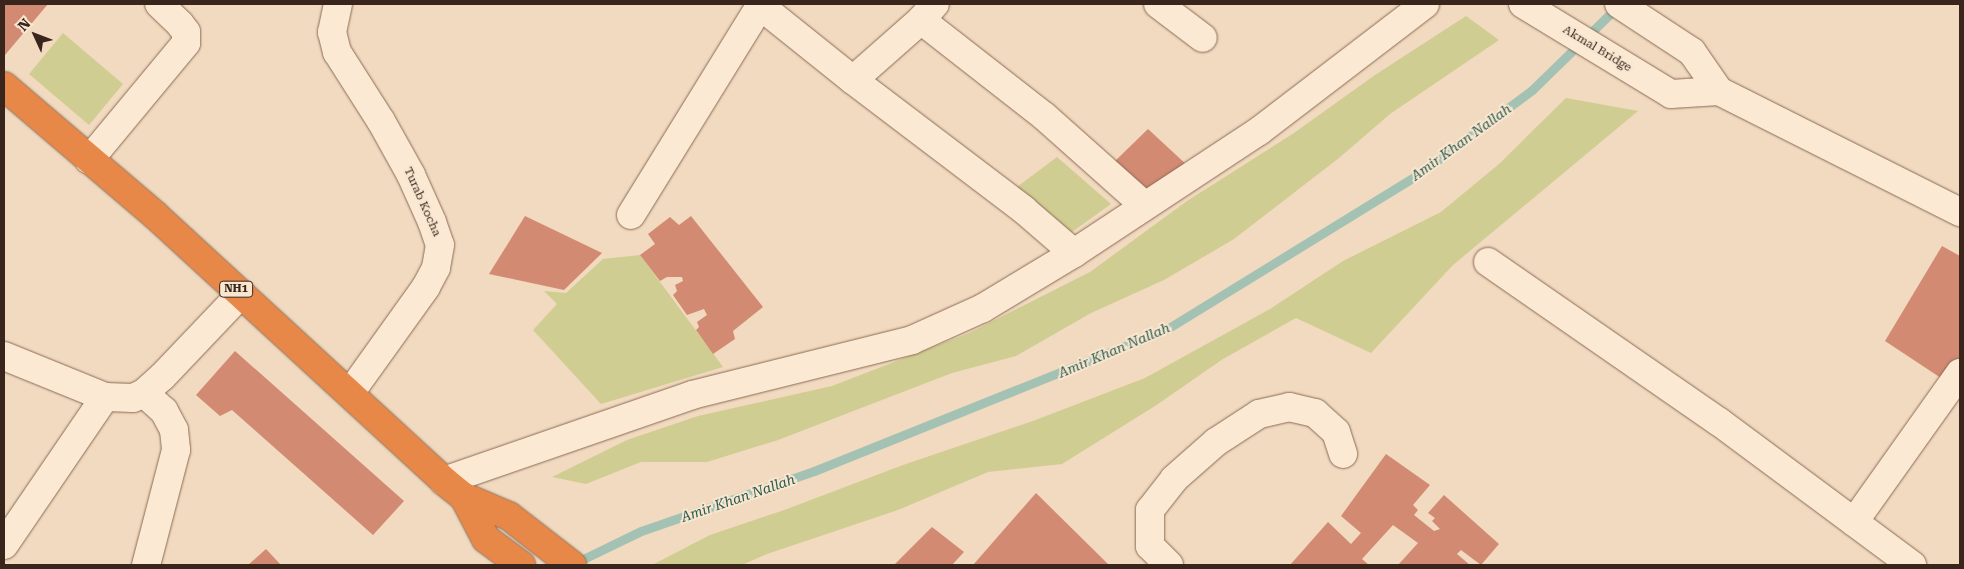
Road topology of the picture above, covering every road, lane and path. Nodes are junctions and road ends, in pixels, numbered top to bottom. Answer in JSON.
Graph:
{"nodes":[{"id":1,"x":159,"y":4,"type":"edge"},
{"id":2,"x":338,"y":4,"type":"edge"},
{"id":3,"x":1158,"y":4,"type":"edge"},
{"id":4,"x":1425,"y":4,"type":"edge"},
{"id":5,"x":1523,"y":4,"type":"edge"},
{"id":6,"x":1619,"y":4,"type":"edge"},
{"id":7,"x":759,"y":5,"type":"edge"},
{"id":8,"x":928,"y":12,"type":"edge"},
{"id":9,"x":1202,"y":38,"type":"dead end"},
{"id":10,"x":853,"y":80,"type":"junction"},
{"id":11,"x":4,"y":86,"type":"edge"},
{"id":12,"x":1718,"y":91,"type":"junction"},
{"id":13,"x":89,"y":160,"type":"junction"},
{"id":14,"x":1146,"y":206,"type":"junction"},
{"id":15,"x":1960,"y":212,"type":"edge"},
{"id":16,"x":631,"y":215,"type":"dead end"},
{"id":17,"x":1074,"y":253,"type":"junction"},
{"id":18,"x":1488,"y":262,"type":"dead end"},
{"id":19,"x":241,"y":294,"type":"junction"},
{"id":20,"x":4,"y":356,"type":"edge"},
{"id":21,"x":1960,"y":373,"type":"edge"},
{"id":22,"x":144,"y":393,"type":"junction"},
{"id":23,"x":350,"y":394,"type":"junction"},
{"id":24,"x":105,"y":397,"type":"junction"},
{"id":25,"x":1343,"y":454,"type":"dead end"},
{"id":26,"x":454,"y":489,"type":"junction"},
{"id":27,"x":1854,"y":522,"type":"junction"},
{"id":28,"x":4,"y":545,"type":"edge"},
{"id":29,"x":146,"y":565,"type":"edge"},
{"id":30,"x":521,"y":565,"type":"edge"},
{"id":31,"x":572,"y":565,"type":"edge"},
{"id":32,"x":1169,"y":565,"type":"edge"},
{"id":33,"x":1912,"y":565,"type":"edge"}],
"edges":[{"from":1,"to":13,"type":"street"},
{"from":2,"to":23,"type":"street","name":"Turab Kocha"},
{"from":3,"to":9,"type":"street"},
{"from":4,"to":14,"type":"street"},
{"from":5,"to":12,"type":"street","name":"Akmal Bridge"},
{"from":6,"to":12,"type":"street"},
{"from":7,"to":10,"type":"street"},
{"from":7,"to":16,"type":"street"},
{"from":8,"to":10,"type":"street"},
{"from":8,"to":14,"type":"street"},
{"from":10,"to":17,"type":"street"},
{"from":11,"to":13,"type":"highway","number":"NH1"},
{"from":12,"to":15,"type":"street"},
{"from":13,"to":19,"type":"highway","number":"NH1"},
{"from":14,"to":17,"type":"street"},
{"from":17,"to":26,"type":"street"},
{"from":18,"to":27,"type":"street"},
{"from":19,"to":22,"type":"street"},
{"from":19,"to":23,"type":"highway","number":"NH1"},
{"from":20,"to":24,"type":"street"},
{"from":21,"to":27,"type":"street"},
{"from":22,"to":24,"type":"street"},
{"from":22,"to":29,"type":"street"},
{"from":23,"to":26,"type":"highway","number":"NH1"},
{"from":24,"to":28,"type":"street"},
{"from":25,"to":32,"type":"street"},
{"from":26,"to":30,"type":"highway","number":"NH1"},
{"from":26,"to":31,"type":"highway","number":"NH1"},
{"from":27,"to":33,"type":"street"}]}
